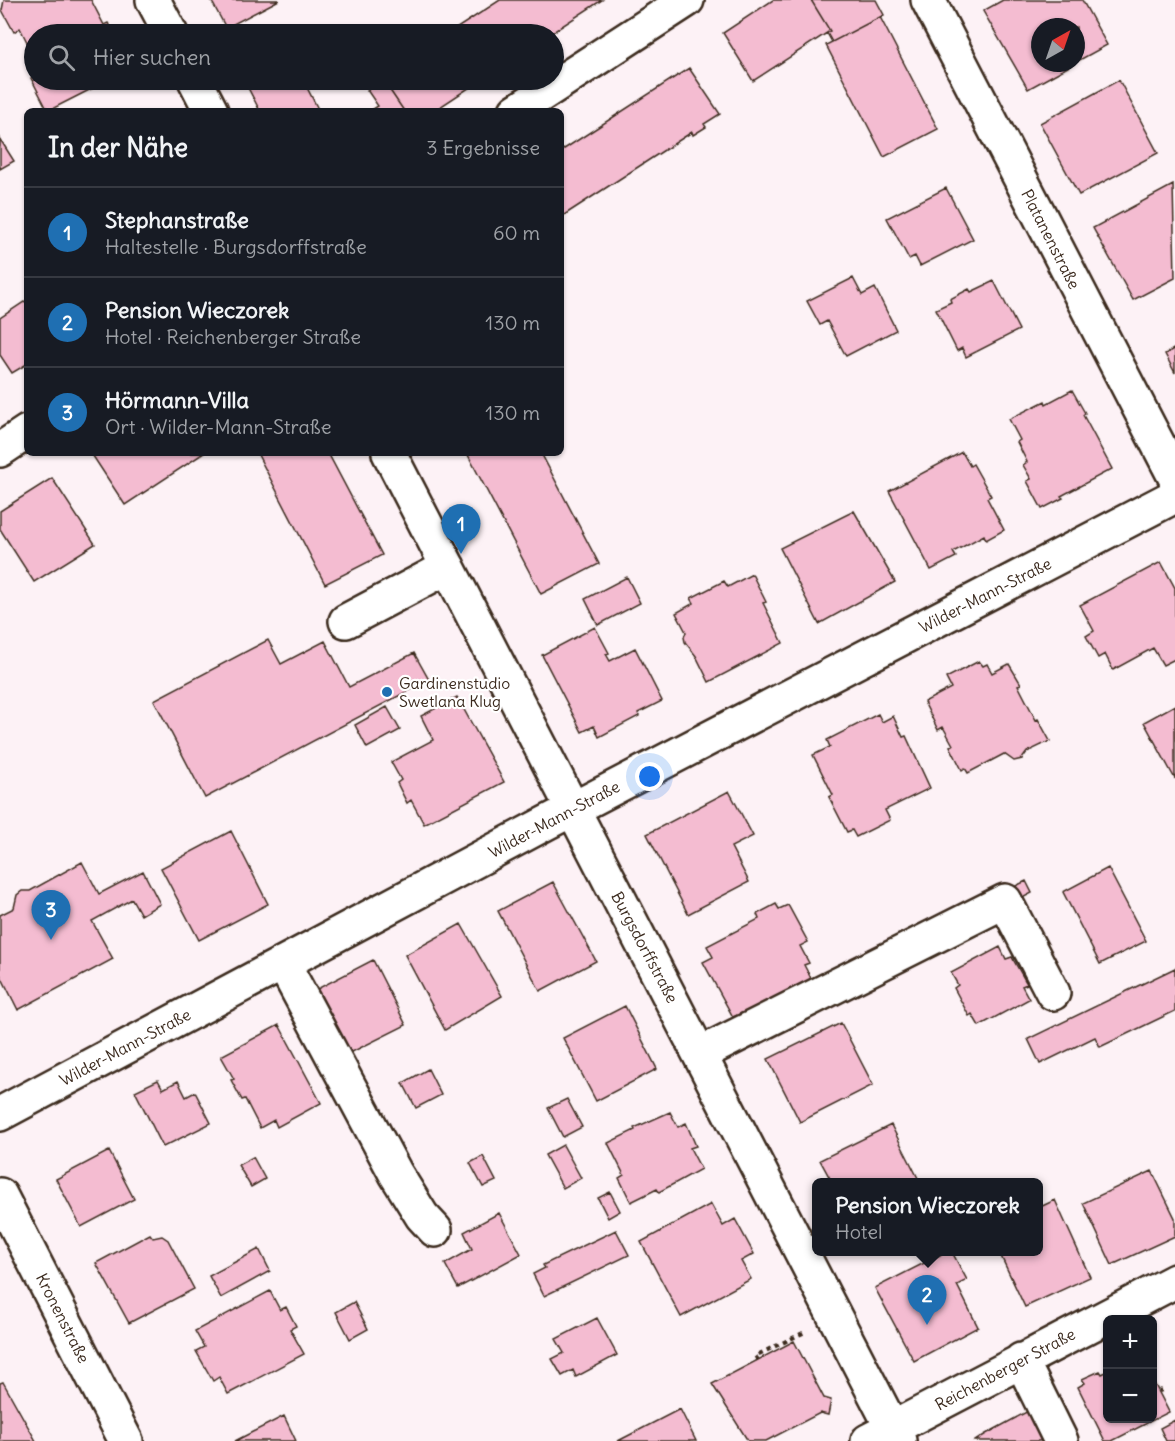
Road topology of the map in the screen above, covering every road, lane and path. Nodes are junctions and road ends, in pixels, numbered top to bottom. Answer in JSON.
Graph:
{"nodes":[{"id":1,"x":153,"y":0,"type":"edge"},
{"id":2,"x":687,"y":0,"type":"edge"},
{"id":3,"x":928,"y":0,"type":"edge"},
{"id":4,"x":166,"y":24,"type":"edge"},
{"id":5,"x":564,"y":80,"type":"edge"},
{"id":6,"x":200,"y":90,"type":"edge"},
{"id":7,"x":548,"y":90,"type":"edge"},
{"id":8,"x":209,"y":108,"type":"edge"},
{"id":9,"x":521,"y":108,"type":"edge"},
{"id":10,"x":24,"y":434,"type":"edge"},
{"id":11,"x":0,"y":450,"type":"edge"},
{"id":12,"x":391,"y":456,"type":"edge"},
{"id":13,"x":1175,"y":477,"type":"edge"},
{"id":14,"x":1175,"y":496,"type":"edge"},
{"id":15,"x":448,"y":567,"type":"junction"},
{"id":16,"x":346,"y":621,"type":"dead end"},
{"id":17,"x":573,"y":809,"type":"junction"},
{"id":18,"x":283,"y":963,"type":"junction"},
{"id":19,"x":1053,"y":993,"type":"dead end"},
{"id":20,"x":700,"y":1054,"type":"junction"},
{"id":21,"x":0,"y":1114,"type":"edge"},
{"id":22,"x":0,"y":1195,"type":"edge"},
{"id":23,"x":435,"y":1230,"type":"dead end"},
{"id":24,"x":1175,"y":1281,"type":"edge"},
{"id":25,"x":811,"y":1329,"type":"dead end"},
{"id":26,"x":758,"y":1360,"type":"dead end"},
{"id":27,"x":1021,"y":1360,"type":"junction"},
{"id":28,"x":887,"y":1437,"type":"edge"},
{"id":29,"x":126,"y":1441,"type":"edge"},
{"id":30,"x":1061,"y":1441,"type":"edge"}],
"edges":[{"from":1,"to":4,"type":"street"},
{"from":2,"to":5,"type":"street"},
{"from":3,"to":13,"type":"street","name":"Platanenstraße"},
{"from":6,"to":8,"type":"street"},
{"from":7,"to":9,"type":"street"},
{"from":10,"to":11,"type":"street"},
{"from":12,"to":15,"type":"street","name":"Burgsdorffstraße"},
{"from":14,"to":17,"type":"street","name":"Wilder-Mann-Straße"},
{"from":15,"to":16,"type":"street"},
{"from":15,"to":17,"type":"street","name":"Burgsdorffstraße"},
{"from":17,"to":18,"type":"street","name":"Wilder-Mann-Straße"},
{"from":17,"to":20,"type":"street","name":"Burgsdorffstraße"},
{"from":18,"to":21,"type":"street","name":"Wilder-Mann-Straße"},
{"from":18,"to":23,"type":"street"},
{"from":19,"to":20,"type":"street"},
{"from":20,"to":28,"type":"street","name":"Burgsdorffstraße"},
{"from":22,"to":29,"type":"street","name":"Kronenstraße"},
{"from":24,"to":27,"type":"street","name":"Reichenberger Straße"},
{"from":25,"to":26,"type":"path"},
{"from":27,"to":28,"type":"street","name":"Reichenberger Straße"},
{"from":27,"to":30,"type":"street"}]}
